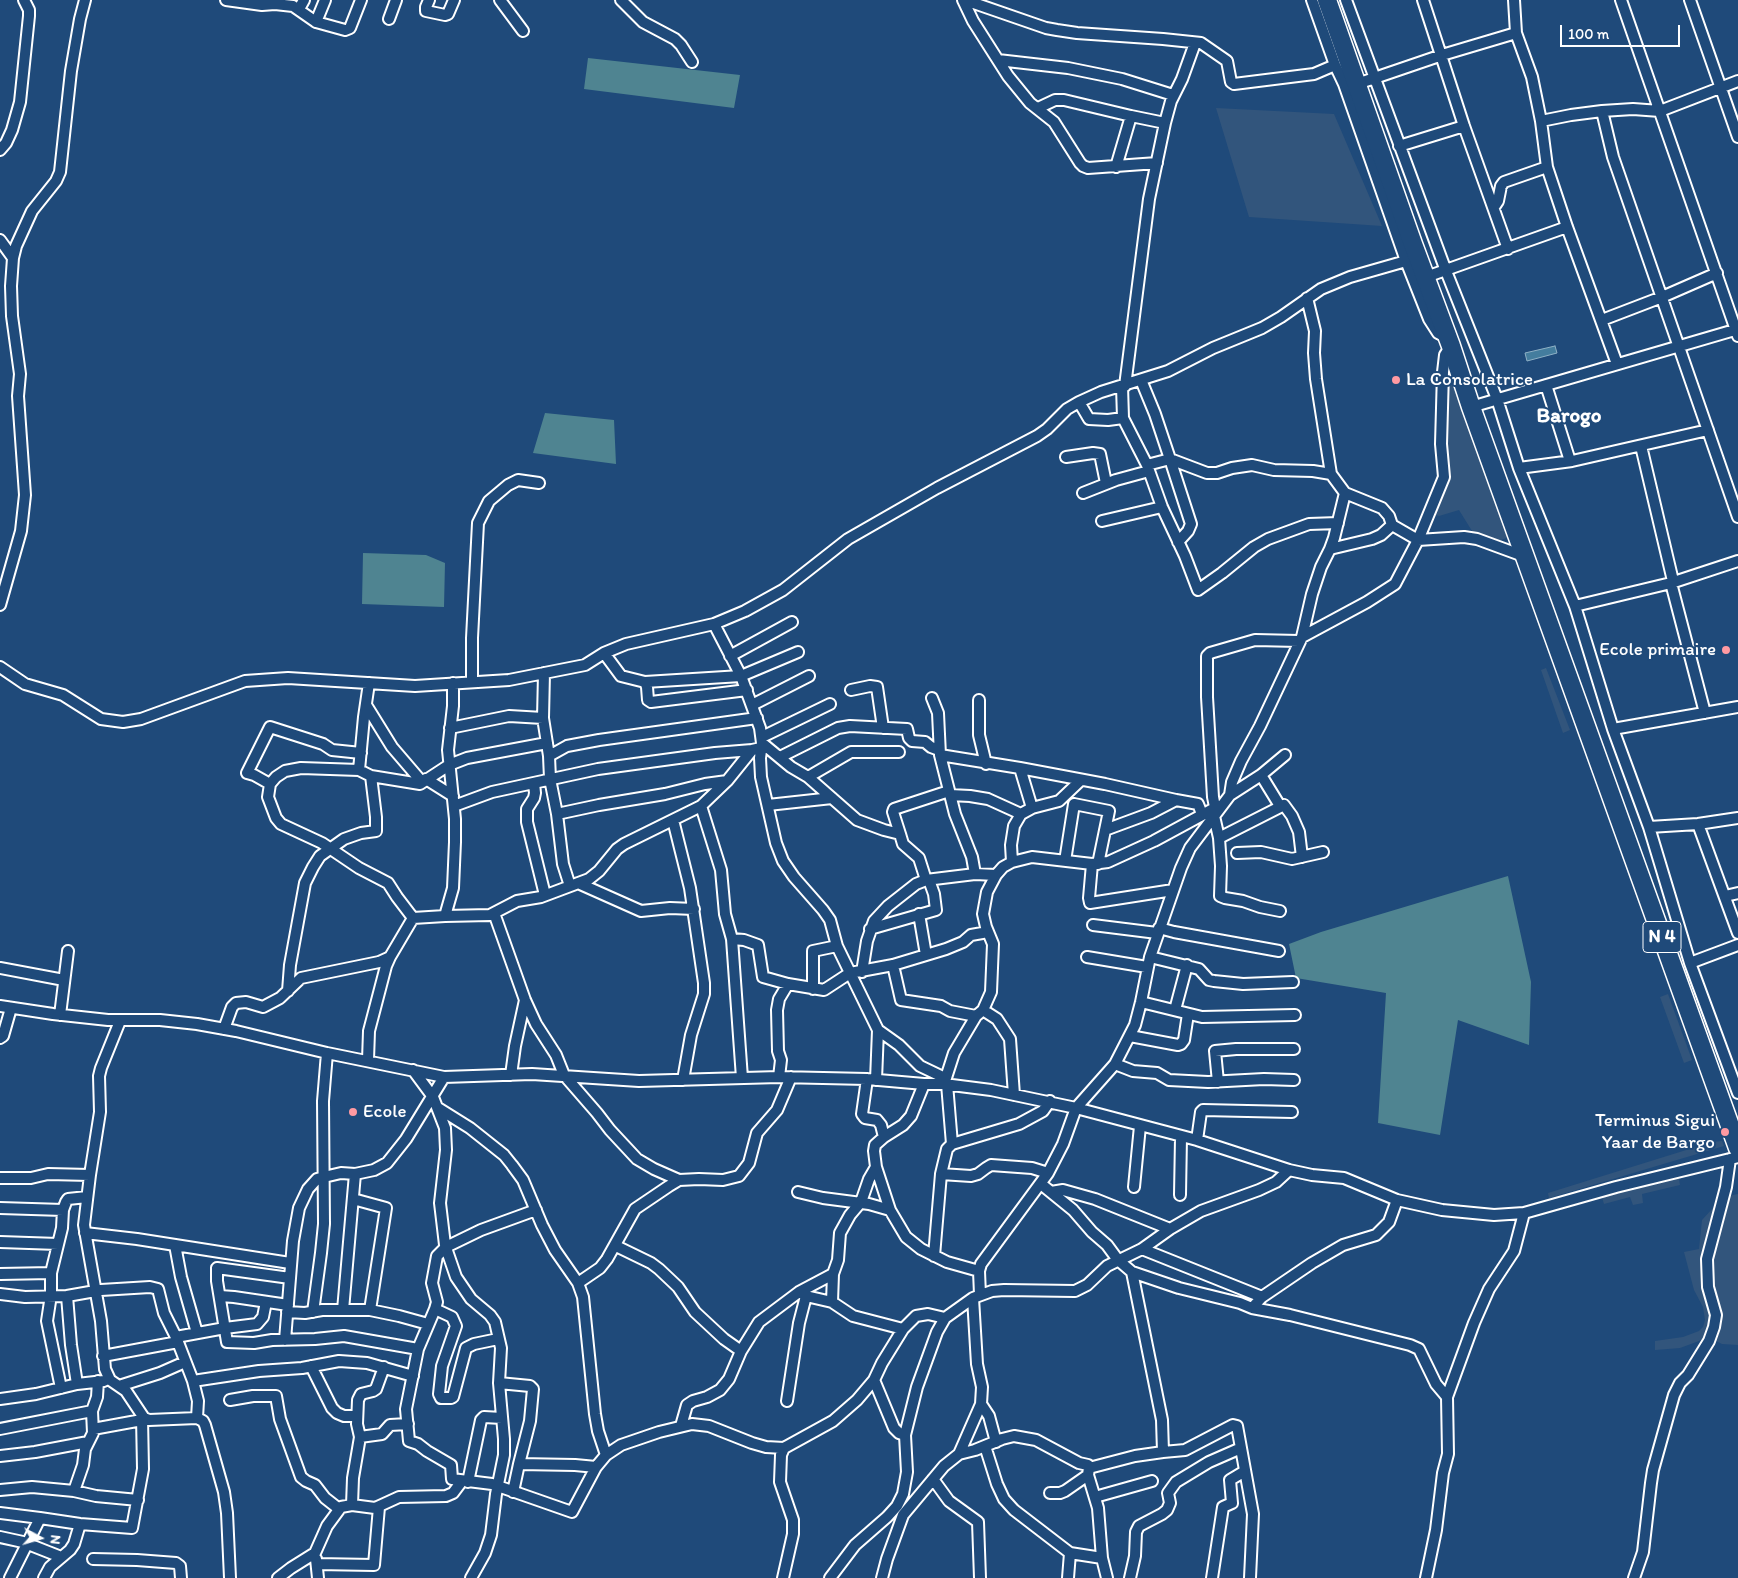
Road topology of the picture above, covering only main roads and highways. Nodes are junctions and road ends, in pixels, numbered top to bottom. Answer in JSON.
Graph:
{"nodes":[{"id":1,"x":1327,"y":0,"type":"edge"},
{"id":2,"x":1735,"y":1155,"type":"edge"}],
"edges":[{"from":1,"to":2,"type":"highway","number":"N 4"}]}
